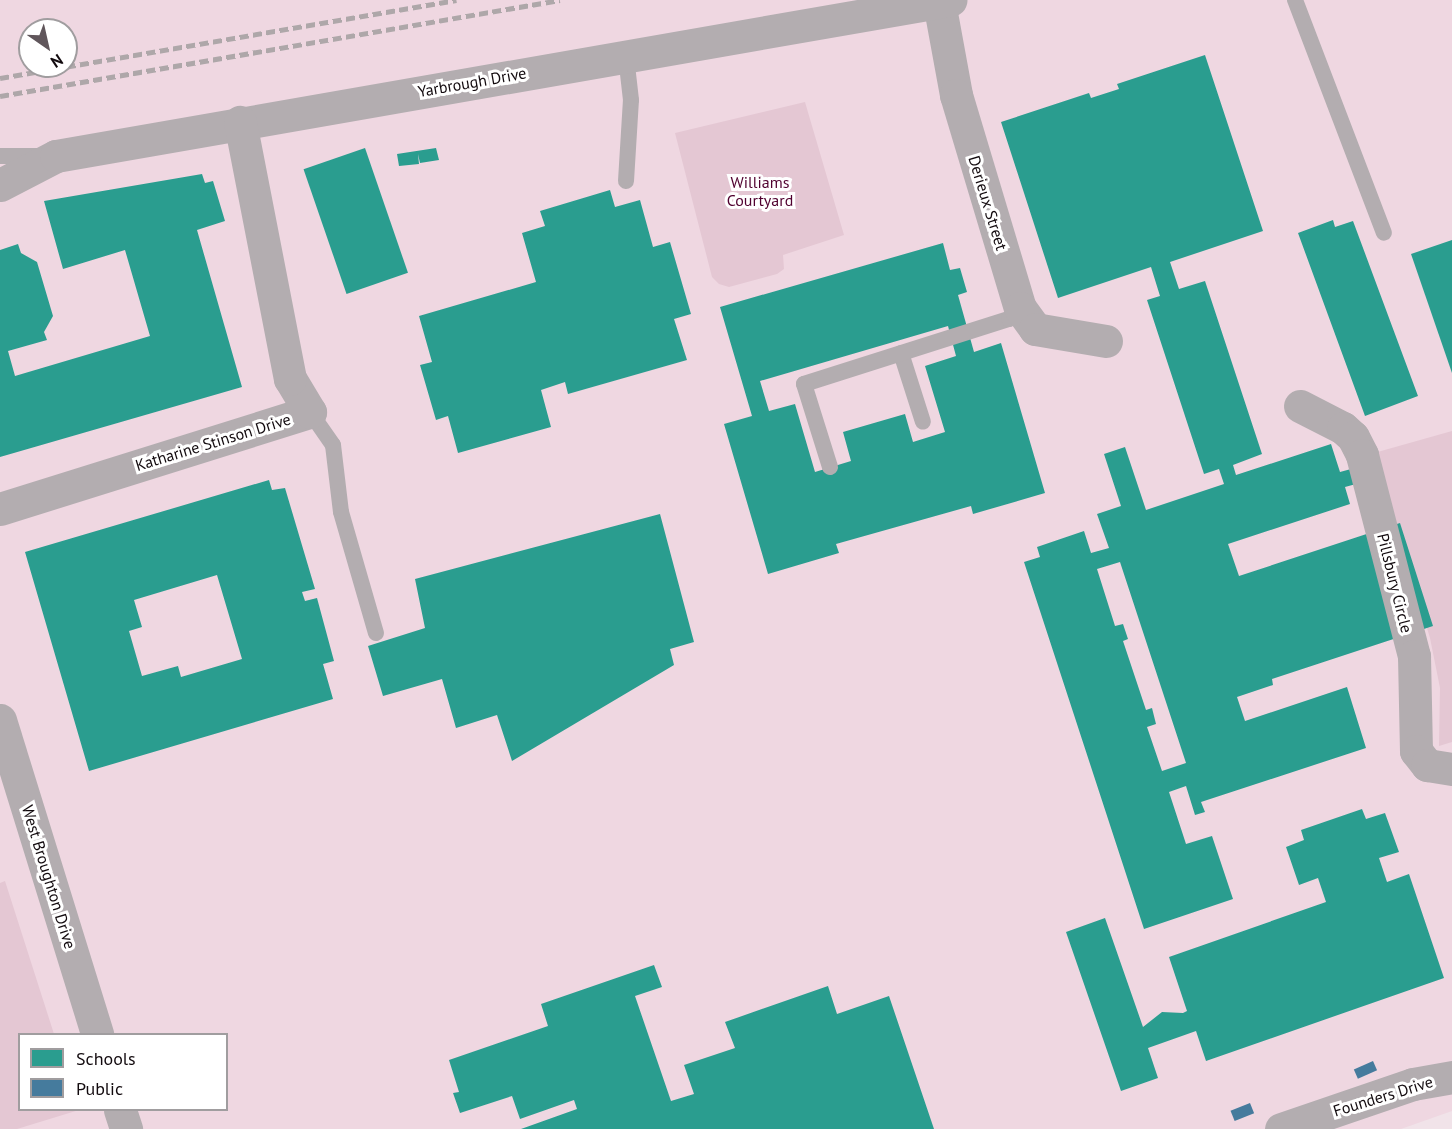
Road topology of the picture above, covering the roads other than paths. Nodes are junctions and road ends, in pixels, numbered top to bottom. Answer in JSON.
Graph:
{"nodes":[{"id":1,"x":1295,"y":0,"type":"edge"},
{"id":2,"x":945,"y":1,"type":"edge"},
{"id":3,"x":626,"y":56,"type":"junction"},
{"id":4,"x":240,"y":122,"type":"junction"},
{"id":5,"x":0,"y":156,"type":"edge"},
{"id":6,"x":56,"y":156,"type":"junction"},
{"id":7,"x":626,"y":181,"type":"dead end"},
{"id":8,"x":0,"y":184,"type":"edge"},
{"id":9,"x":1384,"y":233,"type":"dead end"},
{"id":10,"x":1020,"y":308,"type":"junction"},
{"id":11,"x":1106,"y":341,"type":"dead end"},
{"id":12,"x":901,"y":353,"type":"junction"},
{"id":13,"x":1300,"y":406,"type":"dead end"},
{"id":14,"x":310,"y":412,"type":"junction"},
{"id":15,"x":923,"y":422,"type":"dead end"},
{"id":16,"x":830,"y":467,"type":"dead end"},
{"id":17,"x":0,"y":508,"type":"edge"},
{"id":18,"x":376,"y":633,"type":"dead end"},
{"id":19,"x":0,"y":720,"type":"edge"},
{"id":20,"x":1452,"y":769,"type":"edge"},
{"id":21,"x":96,"y":1033,"type":"edge"},
{"id":22,"x":1452,"y":1077,"type":"edge"},
{"id":23,"x":120,"y":1111,"type":"edge"},
{"id":24,"x":126,"y":1129,"type":"edge"},
{"id":25,"x":1281,"y":1129,"type":"edge"}],
"edges":[{"from":1,"to":9,"type":"lane"},
{"from":2,"to":3,"type":"street","name":"Yarbrough Drive"},
{"from":2,"to":10,"type":"street","name":"Derieux Street"},
{"from":3,"to":4,"type":"street","name":"Yarbrough Drive"},
{"from":3,"to":7,"type":"lane"},
{"from":4,"to":6,"type":"street","name":"Yarbrough Drive"},
{"from":4,"to":14,"type":"street","name":"Katharine Stinson Drive"},
{"from":5,"to":6,"type":"lane"},
{"from":6,"to":8,"type":"street","name":"Yarbrough Drive"},
{"from":10,"to":11,"type":"street","name":"Derieux Street"},
{"from":10,"to":12,"type":"lane"},
{"from":12,"to":15,"type":"lane"},
{"from":12,"to":16,"type":"lane"},
{"from":13,"to":20,"type":"street","name":"Pillsbury Circle"},
{"from":14,"to":17,"type":"street","name":"Katharine Stinson Drive"},
{"from":14,"to":18,"type":"lane"},
{"from":19,"to":21,"type":"street","name":"West Broughton Drive"},
{"from":22,"to":25,"type":"street","name":"Founders Drive"},
{"from":23,"to":24,"type":"street"}]}
